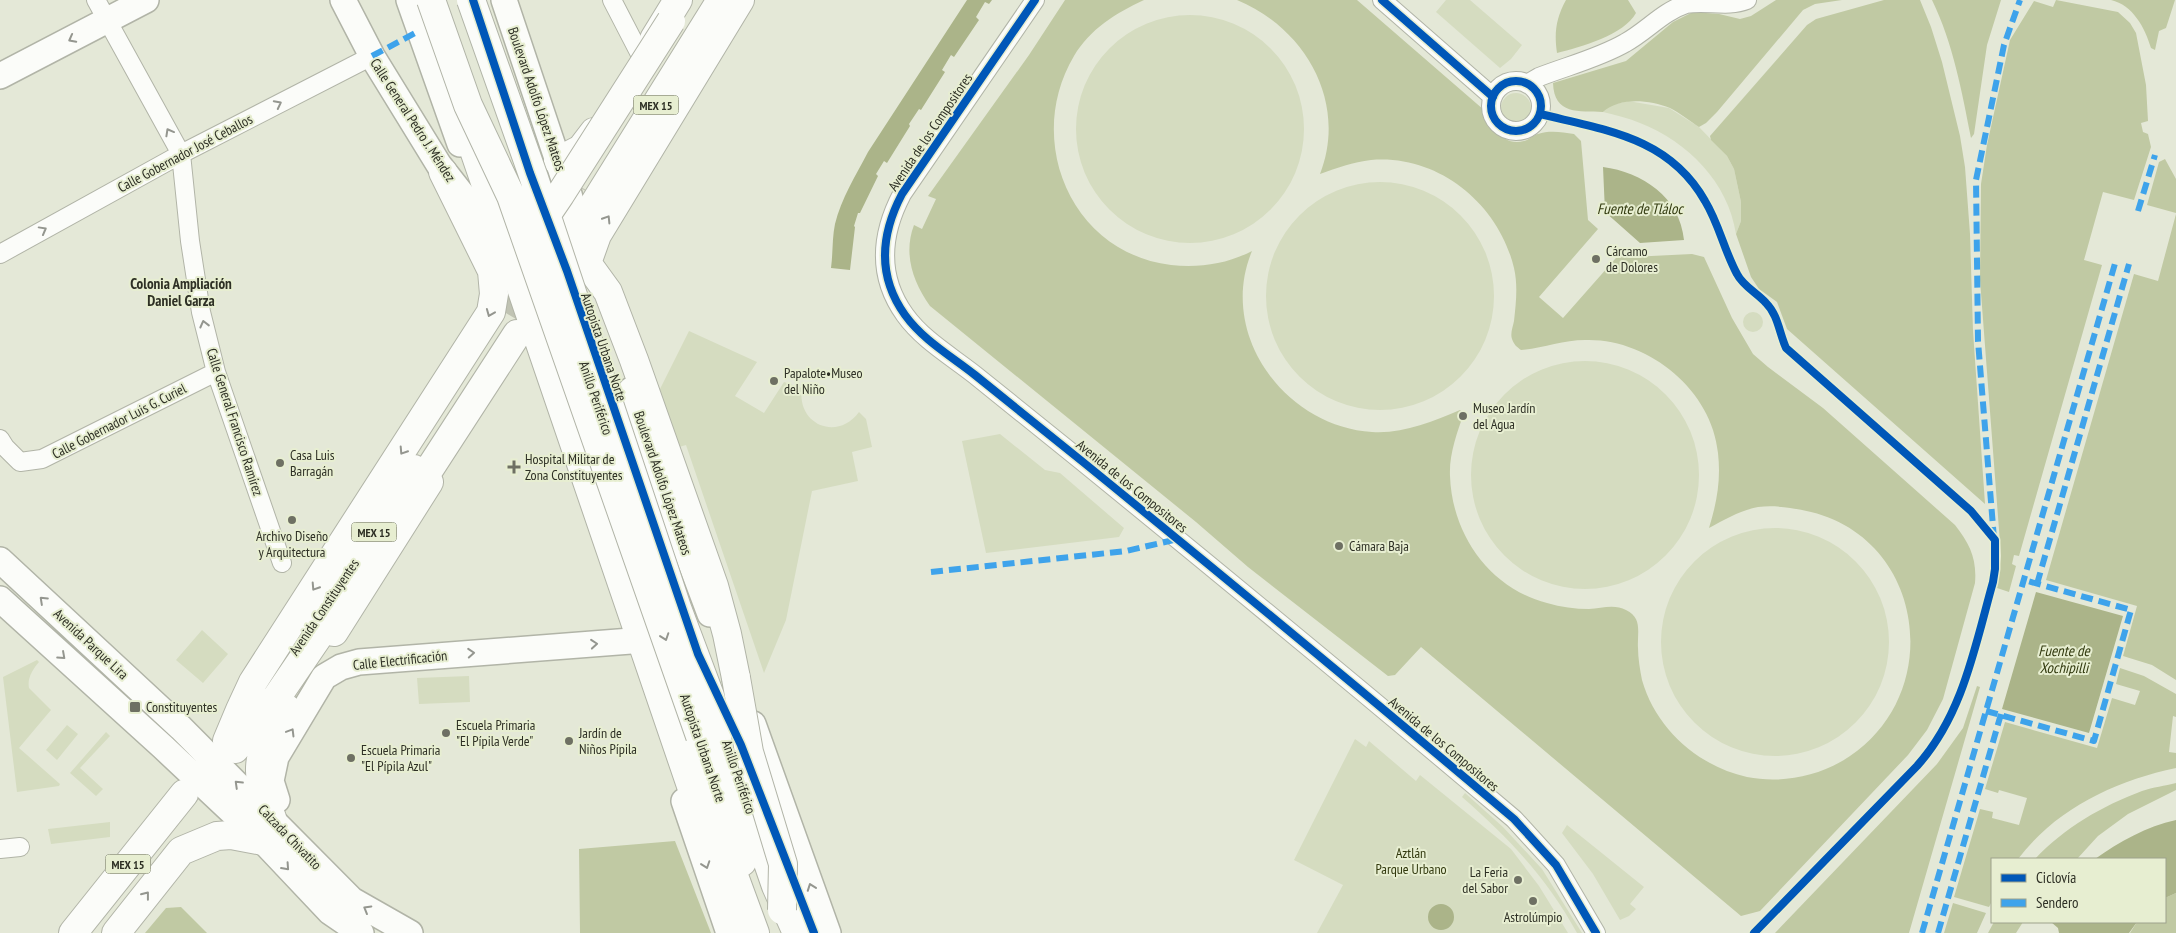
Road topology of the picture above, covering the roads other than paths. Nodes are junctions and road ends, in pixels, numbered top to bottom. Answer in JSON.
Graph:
{"nodes":[{"id":1,"x":146,"y":0,"type":"edge"},
{"id":2,"x":343,"y":0,"type":"edge"},
{"id":3,"x":409,"y":0,"type":"edge"},
{"id":4,"x":423,"y":0,"type":"edge"},
{"id":5,"x":431,"y":0,"type":"edge"},
{"id":6,"x":458,"y":0,"type":"edge"},
{"id":7,"x":471,"y":0,"type":"edge"},
{"id":8,"x":504,"y":0,"type":"edge"},
{"id":9,"x":612,"y":0,"type":"edge"},
{"id":10,"x":678,"y":0,"type":"edge"},
{"id":11,"x":684,"y":0,"type":"edge"},
{"id":12,"x":702,"y":0,"type":"edge"},
{"id":13,"x":721,"y":0,"type":"edge"},
{"id":14,"x":740,"y":0,"type":"edge"},
{"id":15,"x":1035,"y":0,"type":"edge"},
{"id":16,"x":1382,"y":0,"type":"edge"},
{"id":17,"x":1747,"y":0,"type":"edge"},
{"id":18,"x":102,"y":10,"type":"edge"},
{"id":19,"x":372,"y":56,"type":"junction"},
{"id":20,"x":642,"y":58,"type":"junction"},
{"id":21,"x":0,"y":76,"type":"edge"},
{"id":22,"x":1527,"y":84,"type":"junction"},
{"id":23,"x":1494,"y":97,"type":"junction"},
{"id":24,"x":181,"y":154,"type":"junction"},
{"id":25,"x":558,"y":161,"type":"junction"},
{"id":26,"x":443,"y":172,"type":"junction"},
{"id":27,"x":493,"y":234,"type":"junction"},
{"id":28,"x":0,"y":254,"type":"edge"},
{"id":29,"x":587,"y":263,"type":"junction"},
{"id":30,"x":216,"y":372,"type":"junction"},
{"id":31,"x":0,"y":439,"type":"edge"},
{"id":32,"x":446,"y":447,"type":"junction"},
{"id":33,"x":0,"y":560,"type":"edge"},
{"id":34,"x":282,"y":564,"type":"dead end"},
{"id":35,"x":624,"y":584,"type":"junction"},
{"id":36,"x":0,"y":600,"type":"edge"},
{"id":37,"x":631,"y":641,"type":"junction"},
{"id":38,"x":657,"y":720,"type":"junction"},
{"id":39,"x":181,"y":728,"type":"joint"},
{"id":40,"x":231,"y":745,"type":"junction"},
{"id":41,"x":163,"y":747,"type":"joint"},
{"id":42,"x":267,"y":830,"type":"junction"},
{"id":43,"x":294,"y":842,"type":"junction"},
{"id":44,"x":20,"y":847,"type":"dead end"},
{"id":45,"x":0,"y":849,"type":"edge"},
{"id":46,"x":740,"y":858,"type":"junction"},
{"id":47,"x":787,"y":921,"type":"edge"},
{"id":48,"x":73,"y":933,"type":"edge"},
{"id":49,"x":93,"y":933,"type":"edge"},
{"id":50,"x":116,"y":933,"type":"edge"},
{"id":51,"x":361,"y":933,"type":"edge"},
{"id":52,"x":410,"y":933,"type":"edge"},
{"id":53,"x":729,"y":933,"type":"edge"},
{"id":54,"x":755,"y":933,"type":"edge"},
{"id":55,"x":768,"y":933,"type":"edge"},
{"id":56,"x":797,"y":933,"type":"edge"},
{"id":57,"x":828,"y":933,"type":"edge"},
{"id":58,"x":1596,"y":933,"type":"edge"}],
"edges":[{"from":1,"to":18,"type":"main road"},
{"from":2,"to":19,"type":"main road","name":"Calle General Pedro J. Méndez"},
{"from":3,"to":27,"type":"main road"},
{"from":4,"to":35,"type":"main road"},
{"from":5,"to":46,"type":"main road","name":"Autopista Urbana Norte","one_way":true,"bridge":true},
{"from":6,"to":56,"type":"main road","name":"Anillo Periférico"},
{"from":7,"to":47,"type":"main road","name":"Autopista Urbana Norte","bridge":true},
{"from":8,"to":25,"type":"main road","name":"Boulevard Adolfo López Mateos"},
{"from":9,"to":20,"type":"street"},
{"from":10,"to":20,"type":"main road"},
{"from":11,"to":46,"type":"main road","bridge":true},
{"from":12,"to":13,"type":"main road","number":"MEX 15"},
{"from":29,"to":14,"type":"main road","one_way":true},
{"from":15,"to":58,"type":"street","name":"Avenida de los Compositores"},
{"from":16,"to":23,"type":"street"},
{"from":17,"to":22,"type":"street"},
{"from":18,"to":21,"type":"main road","one_way":true},
{"from":24,"to":18,"type":"street","name":"Calle General Francisco Ramírez","one_way":true},
{"from":24,"to":19,"type":"street","name":"Calle Gobernador José Ceballos","one_way":true},
{"from":19,"to":26,"type":"main road","name":"Calle General Pedro J. Méndez"},
{"from":20,"to":25,"type":"main road"},
{"from":22,"to":23,"type":"street"},
{"from":22,"to":23,"type":"street"},
{"from":28,"to":24,"type":"street","name":"Calle Gobernador José Ceballos","one_way":true},
{"from":30,"to":24,"type":"street","name":"Calle General Francisco Ramírez","one_way":true},
{"from":25,"to":29,"type":"main road","name":"Boulevard Adolfo López Mateos"},
{"from":26,"to":27,"type":"main road","name":"Calle General Pedro J. Méndez"},
{"from":26,"to":40,"type":"main road","one_way":true},
{"from":27,"to":37,"type":"main road"},
{"from":29,"to":47,"type":"main road","bridge":true},
{"from":57,"to":29,"type":"main road","name":"Boulevard Adolfo López Mateos","one_way":true},
{"from":30,"to":31,"type":"street","name":"Calle Gobernador Luis G. Curiel"},
{"from":30,"to":34,"type":"street","name":"Calle General Francisco Ramírez"},
{"from":32,"to":40,"type":"main road","name":"Avenida Constituyentes","number":"MEX 15"},
{"from":32,"to":40,"type":"main road","name":"Avenida Constituyentes","number":"MEX 15"},
{"from":32,"to":42,"type":"main road"},
{"from":39,"to":33,"type":"main road","name":"Avenida Parque Lira","one_way":true},
{"from":35,"to":38,"type":"main road"},
{"from":35,"to":54,"type":"main road"},
{"from":36,"to":41,"type":"main road","name":"Avenida Parque Lira","one_way":true},
{"from":37,"to":38,"type":"main road"},
{"from":43,"to":37,"type":"main road","name":"Calle Electrificación","one_way":true},
{"from":38,"to":53,"type":"main road","one_way":true},
{"from":42,"to":39,"type":"main road","name":"Calzada Chivatito","one_way":true},
{"from":41,"to":42,"type":"main road","name":"Calzada Chivatito"},
{"from":42,"to":43,"type":"main road","name":"Calzada Chivatito"},
{"from":50,"to":42,"type":"main road","one_way":true},
{"from":42,"to":51,"type":"main road","name":"Calzada Chivatito","one_way":true},
{"from":52,"to":43,"type":"main road","name":"Calzada Chivatito","one_way":true},
{"from":44,"to":45,"type":"street"},
{"from":46,"to":55,"type":"main road","name":"Autopista Urbana Norte"},
{"from":48,"to":49,"type":"main road","number":"MEX 15"}]}
